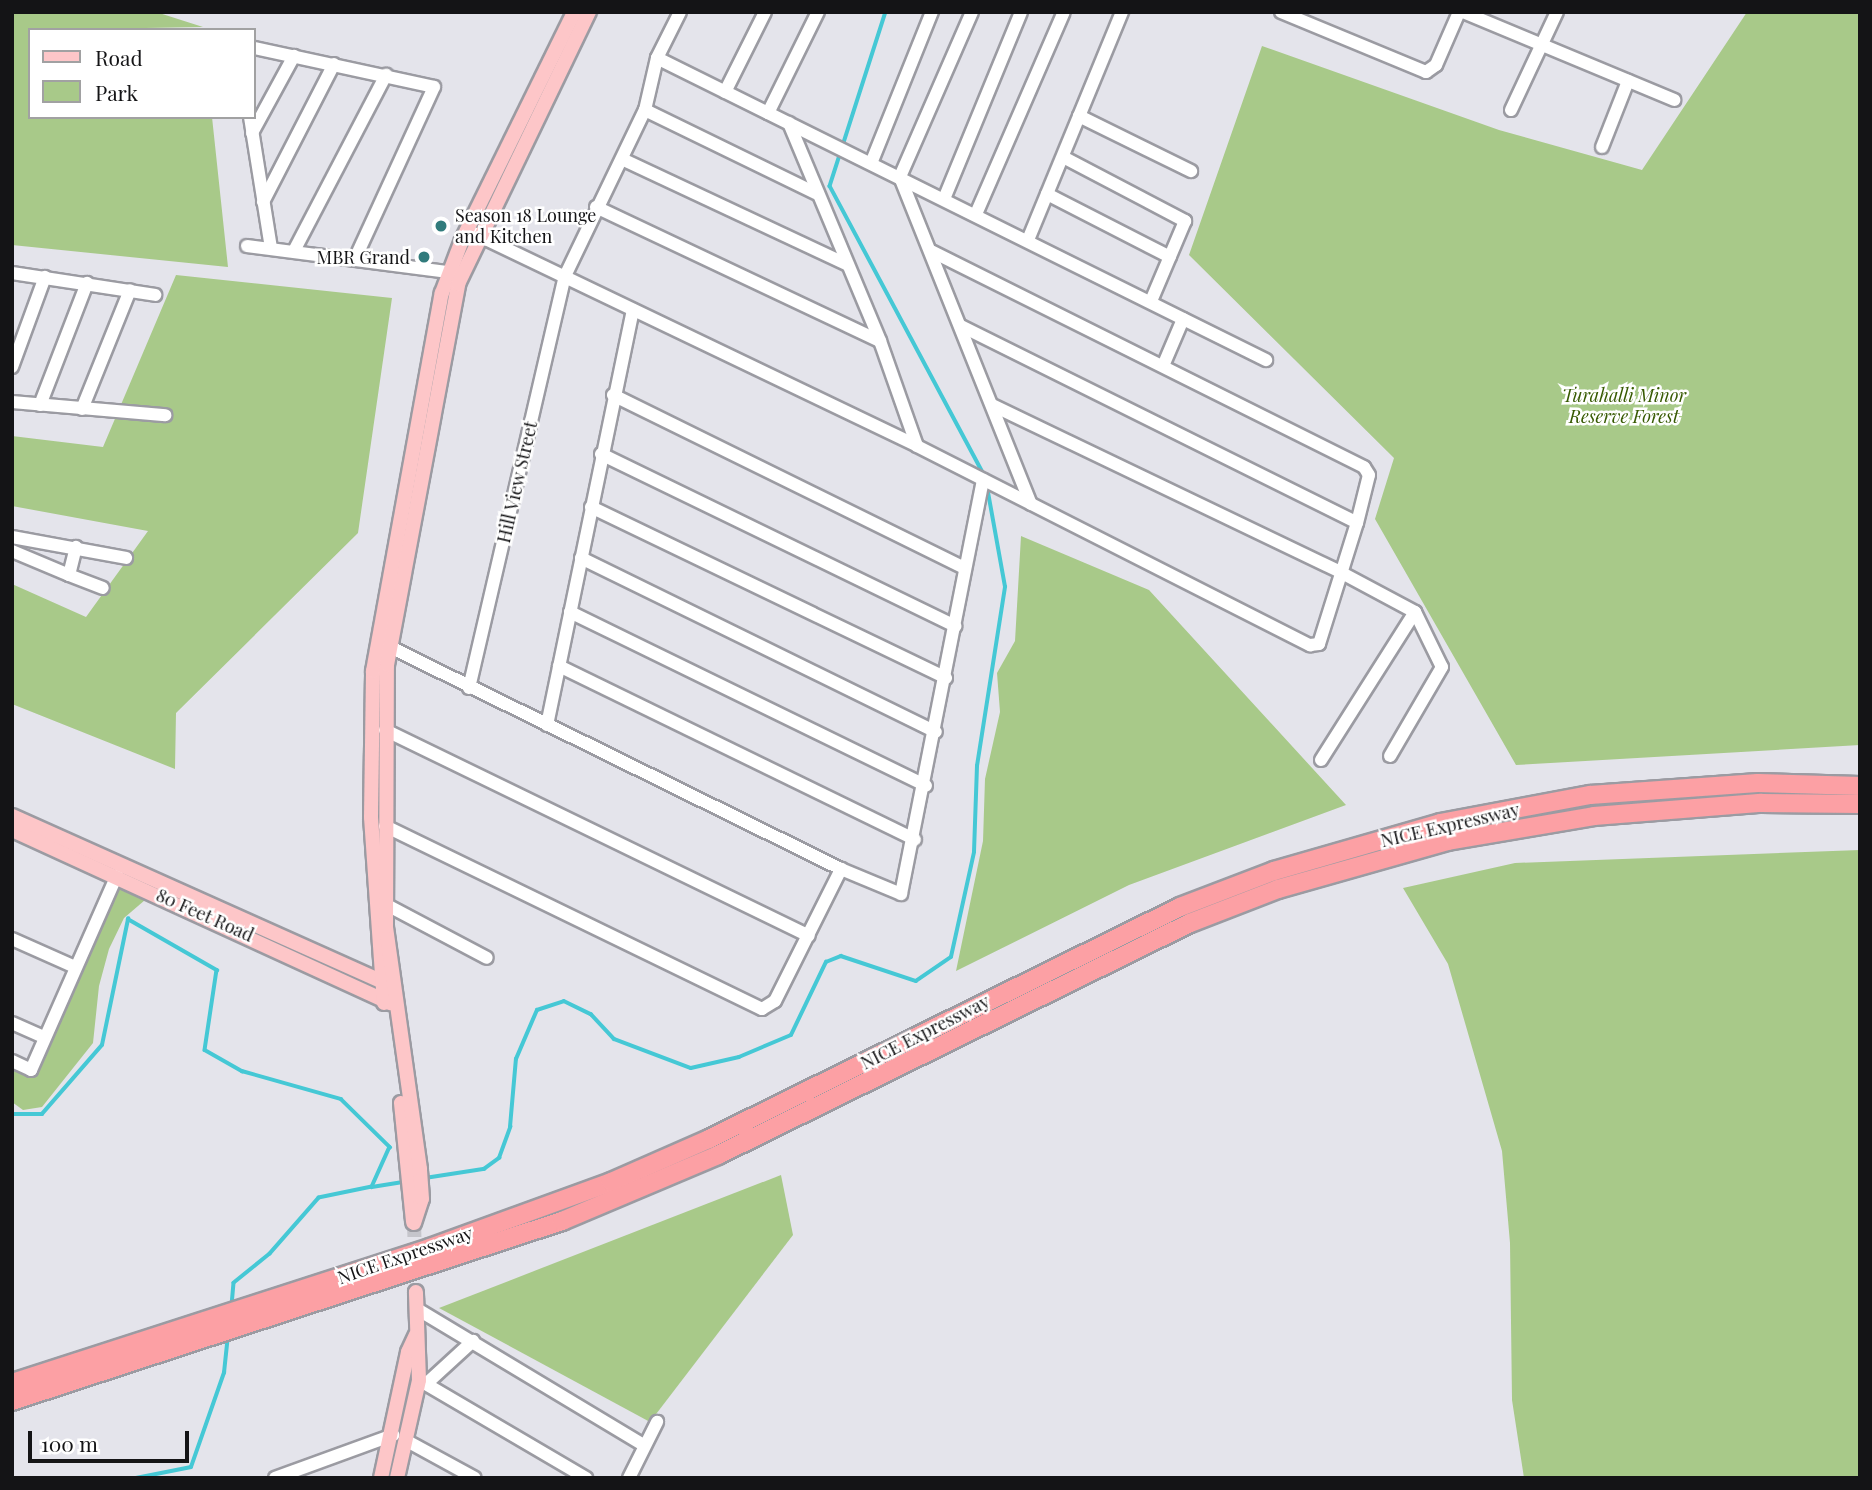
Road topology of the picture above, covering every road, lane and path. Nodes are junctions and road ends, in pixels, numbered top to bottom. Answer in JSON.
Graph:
{"nodes":[{"id":1,"x":574,"y":12,"type":"edge"},
{"id":2,"x":589,"y":12,"type":"edge"},
{"id":3,"x":680,"y":12,"type":"edge"},
{"id":4,"x":765,"y":12,"type":"edge"},
{"id":5,"x":818,"y":12,"type":"edge"},
{"id":6,"x":932,"y":12,"type":"edge"},
{"id":7,"x":972,"y":12,"type":"edge"},
{"id":8,"x":1021,"y":12,"type":"edge"},
{"id":9,"x":1064,"y":12,"type":"edge"},
{"id":10,"x":1122,"y":12,"type":"edge"},
{"id":11,"x":1281,"y":12,"type":"edge"},
{"id":12,"x":1461,"y":12,"type":"edge"},
{"id":13,"x":1557,"y":12,"type":"edge"},
{"id":14,"x":1541,"y":45,"type":"junction"},
{"id":15,"x":256,"y":48,"type":"edge"},
{"id":16,"x":294,"y":57,"type":"junction"},
{"id":17,"x":657,"y":58,"type":"junction"},
{"id":18,"x":334,"y":64,"type":"junction"},
{"id":19,"x":386,"y":75,"type":"junction"},
{"id":20,"x":1628,"y":81,"type":"junction"},
{"id":21,"x":725,"y":92,"type":"junction"},
{"id":22,"x":1674,"y":100,"type":"dead end"},
{"id":23,"x":645,"y":110,"type":"junction"},
{"id":24,"x":1511,"y":110,"type":"dead end"},
{"id":25,"x":768,"y":113,"type":"junction"},
{"id":26,"x":1079,"y":116,"type":"junction"},
{"id":27,"x":250,"y":119,"type":"edge"},
{"id":28,"x":789,"y":123,"type":"junction"},
{"id":29,"x":252,"y":134,"type":"junction"},
{"id":30,"x":1602,"y":147,"type":"dead end"},
{"id":31,"x":1063,"y":156,"type":"junction"},
{"id":32,"x":622,"y":159,"type":"junction"},
{"id":33,"x":872,"y":161,"type":"junction"},
{"id":34,"x":1191,"y":171,"type":"dead end"},
{"id":35,"x":900,"y":177,"type":"junction"},
{"id":36,"x":817,"y":194,"type":"junction"},
{"id":37,"x":1047,"y":194,"type":"junction"},
{"id":38,"x":944,"y":199,"type":"junction"},
{"id":39,"x":263,"y":202,"type":"junction"},
{"id":40,"x":596,"y":207,"type":"junction"},
{"id":41,"x":976,"y":214,"type":"junction"},
{"id":42,"x":472,"y":233,"type":"junction"},
{"id":43,"x":1028,"y":240,"type":"junction"},
{"id":44,"x":247,"y":246,"type":"dead end"},
{"id":45,"x":271,"y":248,"type":"junction"},
{"id":46,"x":294,"y":251,"type":"junction"},
{"id":47,"x":932,"y":252,"type":"junction"},
{"id":48,"x":1170,"y":257,"type":"junction"},
{"id":49,"x":355,"y":259,"type":"junction"},
{"id":50,"x":846,"y":264,"type":"junction"},
{"id":51,"x":448,"y":272,"type":"junction"},
{"id":52,"x":12,"y":273,"type":"edge"},
{"id":53,"x":565,"y":276,"type":"junction"},
{"id":54,"x":45,"y":277,"type":"junction"},
{"id":55,"x":87,"y":283,"type":"junction"},
{"id":56,"x":130,"y":290,"type":"junction"},
{"id":57,"x":155,"y":295,"type":"dead end"},
{"id":58,"x":1151,"y":301,"type":"junction"},
{"id":59,"x":634,"y":310,"type":"junction"},
{"id":60,"x":1183,"y":319,"type":"junction"},
{"id":61,"x":961,"y":326,"type":"junction"},
{"id":62,"x":880,"y":341,"type":"junction"},
{"id":63,"x":1266,"y":360,"type":"dead end"},
{"id":64,"x":1163,"y":366,"type":"junction"},
{"id":65,"x":12,"y":367,"type":"edge"},
{"id":66,"x":613,"y":396,"type":"junction"},
{"id":67,"x":12,"y":402,"type":"edge"},
{"id":68,"x":40,"y":405,"type":"junction"},
{"id":69,"x":992,"y":405,"type":"junction"},
{"id":70,"x":82,"y":409,"type":"junction"},
{"id":71,"x":165,"y":415,"type":"dead end"},
{"id":72,"x":918,"y":446,"type":"junction"},
{"id":73,"x":601,"y":454,"type":"junction"},
{"id":74,"x":983,"y":480,"type":"junction"},
{"id":75,"x":1031,"y":504,"type":"junction"},
{"id":76,"x":591,"y":507,"type":"junction"},
{"id":77,"x":1357,"y":523,"type":"junction"},
{"id":78,"x":12,"y":537,"type":"edge"},
{"id":79,"x":76,"y":547,"type":"junction"},
{"id":80,"x":12,"y":551,"type":"edge"},
{"id":81,"x":126,"y":558,"type":"dead end"},
{"id":82,"x":581,"y":558,"type":"junction"},
{"id":83,"x":965,"y":568,"type":"junction"},
{"id":84,"x":1342,"y":573,"type":"junction"},
{"id":85,"x":69,"y":575,"type":"junction"},
{"id":86,"x":103,"y":588,"type":"dead end"},
{"id":87,"x":570,"y":612,"type":"junction"},
{"id":88,"x":1415,"y":612,"type":"junction"},
{"id":89,"x":955,"y":626,"type":"junction"},
{"id":90,"x":385,"y":644,"type":"junction"},
{"id":91,"x":559,"y":666,"type":"junction"},
{"id":92,"x":946,"y":678,"type":"junction"},
{"id":93,"x":469,"y":688,"type":"junction"},
{"id":94,"x":547,"y":725,"type":"junction"},
{"id":95,"x":385,"y":730,"type":"junction"},
{"id":96,"x":936,"y":732,"type":"junction"},
{"id":97,"x":1390,"y":756,"type":"dead end"},
{"id":98,"x":1321,"y":760,"type":"dead end"},
{"id":99,"x":926,"y":786,"type":"junction"},
{"id":100,"x":1860,"y":786,"type":"edge"},
{"id":101,"x":1860,"y":804,"type":"edge"},
{"id":102,"x":12,"y":816,"type":"edge"},
{"id":103,"x":385,"y":826,"type":"junction"},
{"id":104,"x":12,"y":830,"type":"edge"},
{"id":105,"x":915,"y":840,"type":"junction"},
{"id":106,"x":841,"y":869,"type":"junction"},
{"id":107,"x":117,"y":875,"type":"junction"},
{"id":108,"x":385,"y":904,"type":"junction"},
{"id":109,"x":808,"y":936,"type":"junction"},
{"id":110,"x":12,"y":939,"type":"edge"},
{"id":111,"x":487,"y":958,"type":"dead end"},
{"id":112,"x":75,"y":967,"type":"junction"},
{"id":113,"x":386,"y":984,"type":"junction"},
{"id":114,"x":389,"y":1002,"type":"junction"},
{"id":115,"x":12,"y":1023,"type":"edge"},
{"id":116,"x":43,"y":1037,"type":"junction"},
{"id":117,"x":12,"y":1062,"type":"edge"},
{"id":118,"x":415,"y":1199,"type":"dead end"},
{"id":119,"x":416,"y":1292,"type":"tunnel mouth"},
{"id":120,"x":417,"y":1309,"type":"junction"},
{"id":121,"x":210,"y":1328,"type":"junction"},
{"id":122,"x":416,"y":1335,"type":"junction"},
{"id":123,"x":473,"y":1341,"type":"junction"},
{"id":124,"x":422,"y":1382,"type":"junction"},
{"id":125,"x":12,"y":1383,"type":"edge"},
{"id":126,"x":12,"y":1401,"type":"edge"},
{"id":127,"x":657,"y":1422,"type":"dead end"},
{"id":128,"x":400,"y":1438,"type":"junction"},
{"id":129,"x":643,"y":1445,"type":"junction"},
{"id":130,"x":275,"y":1478,"type":"edge"},
{"id":131,"x":381,"y":1478,"type":"edge"},
{"id":132,"x":397,"y":1478,"type":"edge"},
{"id":133,"x":475,"y":1478,"type":"edge"},
{"id":134,"x":586,"y":1478,"type":"edge"},
{"id":135,"x":629,"y":1478,"type":"edge"}],
"edges":[{"from":1,"to":42,"type":"main road"},
{"from":2,"to":42,"type":"main road"},
{"from":3,"to":17,"type":"street","name":"Hill View Street"},
{"from":4,"to":21,"type":"street"},
{"from":5,"to":25,"type":"street"},
{"from":6,"to":33,"type":"street"},
{"from":7,"to":35,"type":"street"},
{"from":8,"to":38,"type":"street"},
{"from":9,"to":41,"type":"street"},
{"from":10,"to":26,"type":"street"},
{"from":11,"to":12,"type":"street"},
{"from":12,"to":14,"type":"street"},
{"from":13,"to":14,"type":"street"},
{"from":14,"to":20,"type":"street"},
{"from":14,"to":24,"type":"street"},
{"from":15,"to":16,"type":"street"},
{"from":16,"to":18,"type":"street"},
{"from":16,"to":29,"type":"street"},
{"from":17,"to":21,"type":"street"},
{"from":17,"to":23,"type":"street","name":"Hill View Street"},
{"from":18,"to":19,"type":"street"},
{"from":18,"to":39,"type":"street"},
{"from":19,"to":46,"type":"street"},
{"from":19,"to":49,"type":"street"},
{"from":20,"to":22,"type":"street"},
{"from":20,"to":30,"type":"street"},
{"from":21,"to":25,"type":"street"},
{"from":23,"to":32,"type":"street","name":"Hill View Street"},
{"from":23,"to":36,"type":"street"},
{"from":25,"to":28,"type":"street"},
{"from":26,"to":31,"type":"street"},
{"from":26,"to":34,"type":"street"},
{"from":27,"to":29,"type":"street"},
{"from":28,"to":33,"type":"street"},
{"from":28,"to":36,"type":"street"},
{"from":29,"to":39,"type":"street"},
{"from":31,"to":37,"type":"street"},
{"from":31,"to":48,"type":"street"},
{"from":32,"to":40,"type":"street","name":"Hill View Street"},
{"from":32,"to":50,"type":"street"},
{"from":33,"to":35,"type":"street"},
{"from":35,"to":38,"type":"street"},
{"from":35,"to":47,"type":"street"},
{"from":36,"to":50,"type":"street"},
{"from":37,"to":43,"type":"street"},
{"from":37,"to":48,"type":"street"},
{"from":38,"to":41,"type":"street"},
{"from":39,"to":45,"type":"street"},
{"from":40,"to":53,"type":"street","name":"Hill View Street"},
{"from":40,"to":62,"type":"street"},
{"from":41,"to":43,"type":"street"},
{"from":42,"to":51,"type":"main road"},
{"from":42,"to":53,"type":"street"},
{"from":42,"to":90,"type":"main road"},
{"from":43,"to":58,"type":"street"},
{"from":44,"to":45,"type":"street"},
{"from":45,"to":46,"type":"street"},
{"from":46,"to":49,"type":"street"},
{"from":47,"to":61,"type":"street"},
{"from":47,"to":64,"type":"street"},
{"from":48,"to":58,"type":"street"},
{"from":49,"to":51,"type":"street"},
{"from":50,"to":62,"type":"street"},
{"from":51,"to":90,"type":"main road"},
{"from":52,"to":54,"type":"street"},
{"from":53,"to":59,"type":"street"},
{"from":53,"to":93,"type":"street","name":"Hill View Street"},
{"from":54,"to":55,"type":"street"},
{"from":54,"to":65,"type":"street"},
{"from":55,"to":56,"type":"street"},
{"from":55,"to":68,"type":"street"},
{"from":56,"to":57,"type":"street"},
{"from":56,"to":70,"type":"street"},
{"from":58,"to":60,"type":"street"},
{"from":59,"to":66,"type":"street"},
{"from":59,"to":72,"type":"street"},
{"from":60,"to":63,"type":"street"},
{"from":60,"to":64,"type":"street"},
{"from":61,"to":69,"type":"street"},
{"from":61,"to":77,"type":"street"},
{"from":62,"to":72,"type":"street"},
{"from":64,"to":77,"type":"street"},
{"from":66,"to":73,"type":"street"},
{"from":66,"to":83,"type":"street"},
{"from":67,"to":68,"type":"street"},
{"from":68,"to":70,"type":"street"},
{"from":69,"to":75,"type":"street"},
{"from":69,"to":84,"type":"street"},
{"from":70,"to":71,"type":"street"},
{"from":72,"to":74,"type":"street"},
{"from":73,"to":76,"type":"street"},
{"from":73,"to":89,"type":"street"},
{"from":74,"to":75,"type":"street"},
{"from":74,"to":83,"type":"street"},
{"from":75,"to":84,"type":"street"},
{"from":76,"to":82,"type":"street"},
{"from":76,"to":92,"type":"street"},
{"from":77,"to":84,"type":"street"},
{"from":78,"to":79,"type":"street"},
{"from":79,"to":81,"type":"street"},
{"from":79,"to":85,"type":"street"},
{"from":80,"to":85,"type":"street"},
{"from":82,"to":87,"type":"street"},
{"from":82,"to":96,"type":"street"},
{"from":83,"to":89,"type":"street"},
{"from":84,"to":88,"type":"street"},
{"from":85,"to":86,"type":"street"},
{"from":87,"to":91,"type":"street"},
{"from":87,"to":99,"type":"street"},
{"from":88,"to":97,"type":"street"},
{"from":88,"to":98,"type":"street"},
{"from":89,"to":92,"type":"street"},
{"from":90,"to":93,"type":"street"},
{"from":90,"to":95,"type":"main road"},
{"from":90,"to":113,"type":"main road"},
{"from":91,"to":94,"type":"street"},
{"from":91,"to":105,"type":"street"},
{"from":92,"to":96,"type":"street"},
{"from":93,"to":94,"type":"street"},
{"from":94,"to":106,"type":"street"},
{"from":95,"to":103,"type":"main road"},
{"from":95,"to":109,"type":"street"},
{"from":96,"to":99,"type":"street"},
{"from":99,"to":105,"type":"street"},
{"from":100,"to":121,"type":"highway","name":"NICE Expressway"},
{"from":101,"to":121,"type":"highway","name":"NICE Expressway"},
{"from":102,"to":113,"type":"main road","name":"80 Feet Road"},
{"from":103,"to":108,"type":"main road"},
{"from":103,"to":109,"type":"street"},
{"from":104,"to":107,"type":"main road","name":"80 Feet Road"},
{"from":105,"to":106,"type":"street"},
{"from":106,"to":109,"type":"street"},
{"from":107,"to":112,"type":"street"},
{"from":107,"to":114,"type":"main road","name":"80 Feet Road"},
{"from":108,"to":111,"type":"street"},
{"from":108,"to":113,"type":"main road"},
{"from":110,"to":112,"type":"street"},
{"from":112,"to":116,"type":"street"},
{"from":113,"to":114,"type":"main road"},
{"from":114,"to":118,"type":"main road"},
{"from":115,"to":116,"type":"street"},
{"from":116,"to":117,"type":"street"},
{"from":119,"to":120,"type":"main road"},
{"from":120,"to":122,"type":"main road"},
{"from":120,"to":123,"type":"street"},
{"from":121,"to":125,"type":"highway","name":"NICE Expressway"},
{"from":121,"to":126,"type":"highway","name":"NICE Expressway"},
{"from":122,"to":124,"type":"main road"},
{"from":122,"to":128,"type":"main road"},
{"from":123,"to":124,"type":"street"},
{"from":123,"to":129,"type":"street"},
{"from":124,"to":128,"type":"main road"},
{"from":124,"to":134,"type":"street"},
{"from":127,"to":129,"type":"street"},
{"from":128,"to":130,"type":"street"},
{"from":128,"to":131,"type":"main road"},
{"from":128,"to":132,"type":"main road"},
{"from":128,"to":133,"type":"street"},
{"from":129,"to":135,"type":"street"}]}
